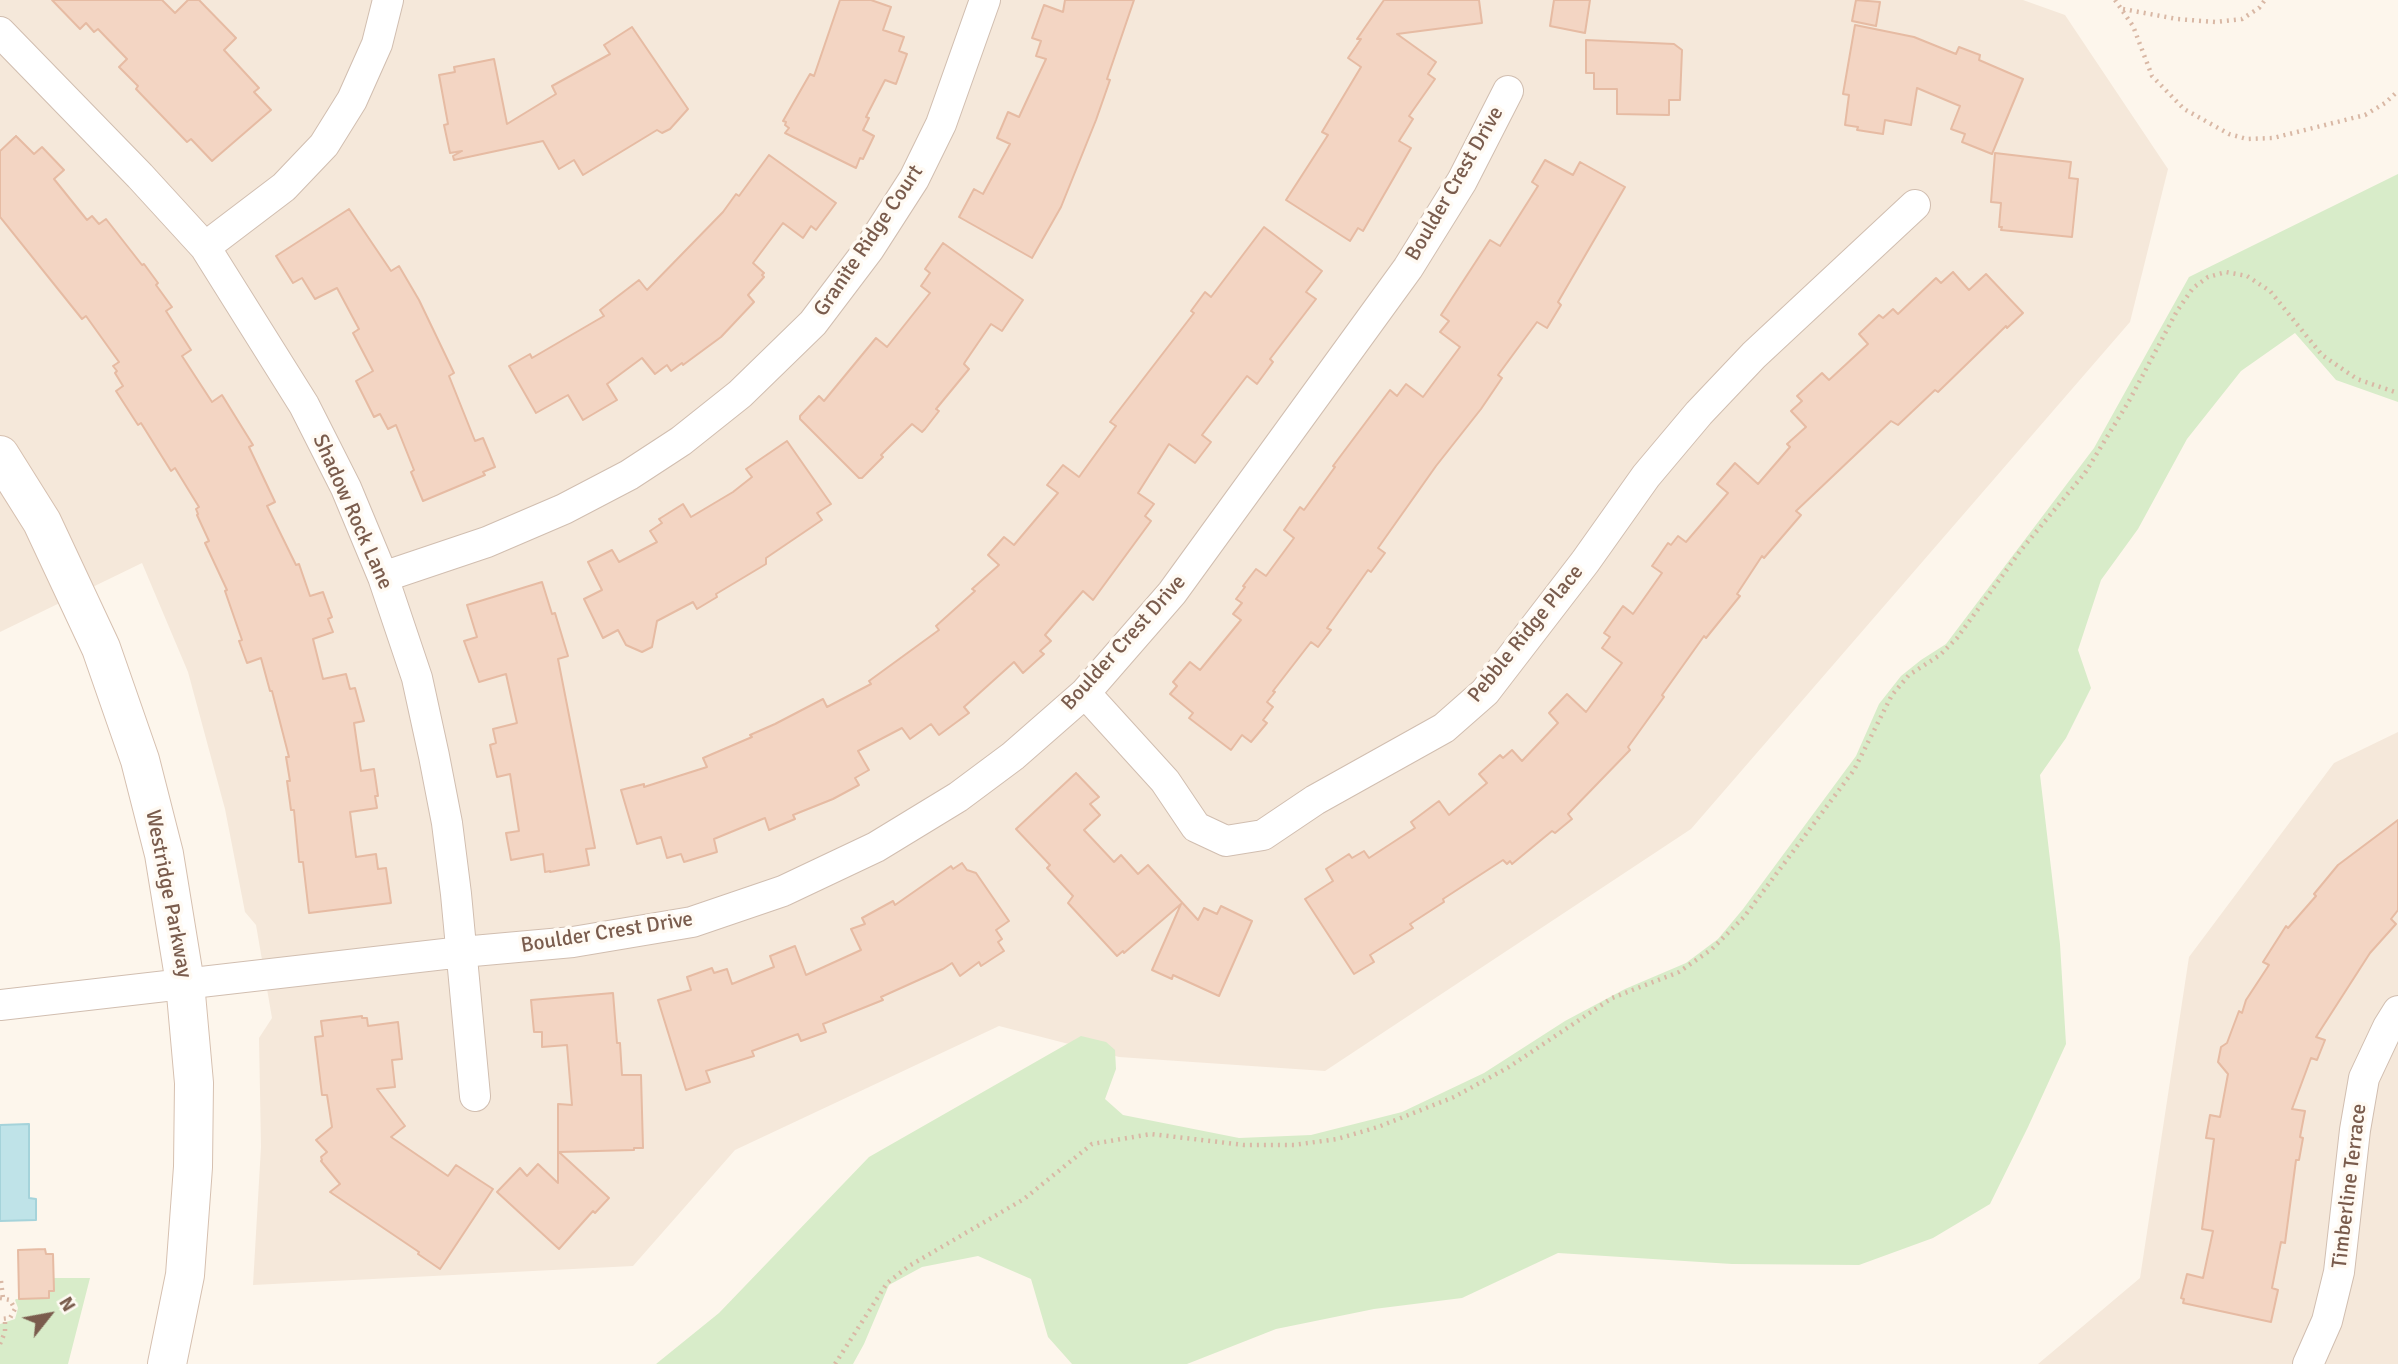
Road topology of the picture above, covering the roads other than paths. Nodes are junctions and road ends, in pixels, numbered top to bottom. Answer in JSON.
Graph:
{"nodes":[{"id":1,"x":388,"y":0,"type":"edge"},
{"id":2,"x":985,"y":0,"type":"edge"},
{"id":3,"x":0,"y":32,"type":"edge"},
{"id":4,"x":1508,"y":91,"type":"dead end"},
{"id":5,"x":1915,"y":205,"type":"dead end"},
{"id":6,"x":205,"y":247,"type":"junction"},
{"id":7,"x":0,"y":455,"type":"edge"},
{"id":8,"x":383,"y":577,"type":"junction"},
{"id":9,"x":1085,"y":693,"type":"junction"},
{"id":10,"x":462,"y":952,"type":"junction"},
{"id":11,"x":185,"y":984,"type":"junction"},
{"id":12,"x":0,"y":1005,"type":"edge"},
{"id":13,"x":2398,"y":1011,"type":"edge"},
{"id":14,"x":475,"y":1096,"type":"dead end"},
{"id":15,"x":167,"y":1364,"type":"edge"},
{"id":16,"x":2308,"y":1364,"type":"edge"}],
"edges":[{"from":1,"to":6,"type":"street"},
{"from":2,"to":8,"type":"street","name":"Granite Ridge Court"},
{"from":3,"to":6,"type":"street","name":"Shadow Rock Lane"},
{"from":4,"to":9,"type":"street","name":"Boulder Crest Drive"},
{"from":5,"to":9,"type":"street","name":"Pebble Ridge Place"},
{"from":6,"to":8,"type":"street","name":"Shadow Rock Lane"},
{"from":7,"to":11,"type":"street","name":"Westridge Parkway"},
{"from":8,"to":10,"type":"street","name":"Shadow Rock Lane"},
{"from":9,"to":10,"type":"street","name":"Boulder Crest Drive"},
{"from":10,"to":11,"type":"street","name":"Boulder Crest Drive"},
{"from":10,"to":14,"type":"street","name":"Shadow Rock Lane"},
{"from":11,"to":12,"type":"street","name":"Boulder Crest Drive"},
{"from":11,"to":15,"type":"street","name":"Westridge Parkway"},
{"from":13,"to":16,"type":"street","name":"Timberline Terrace"}]}
